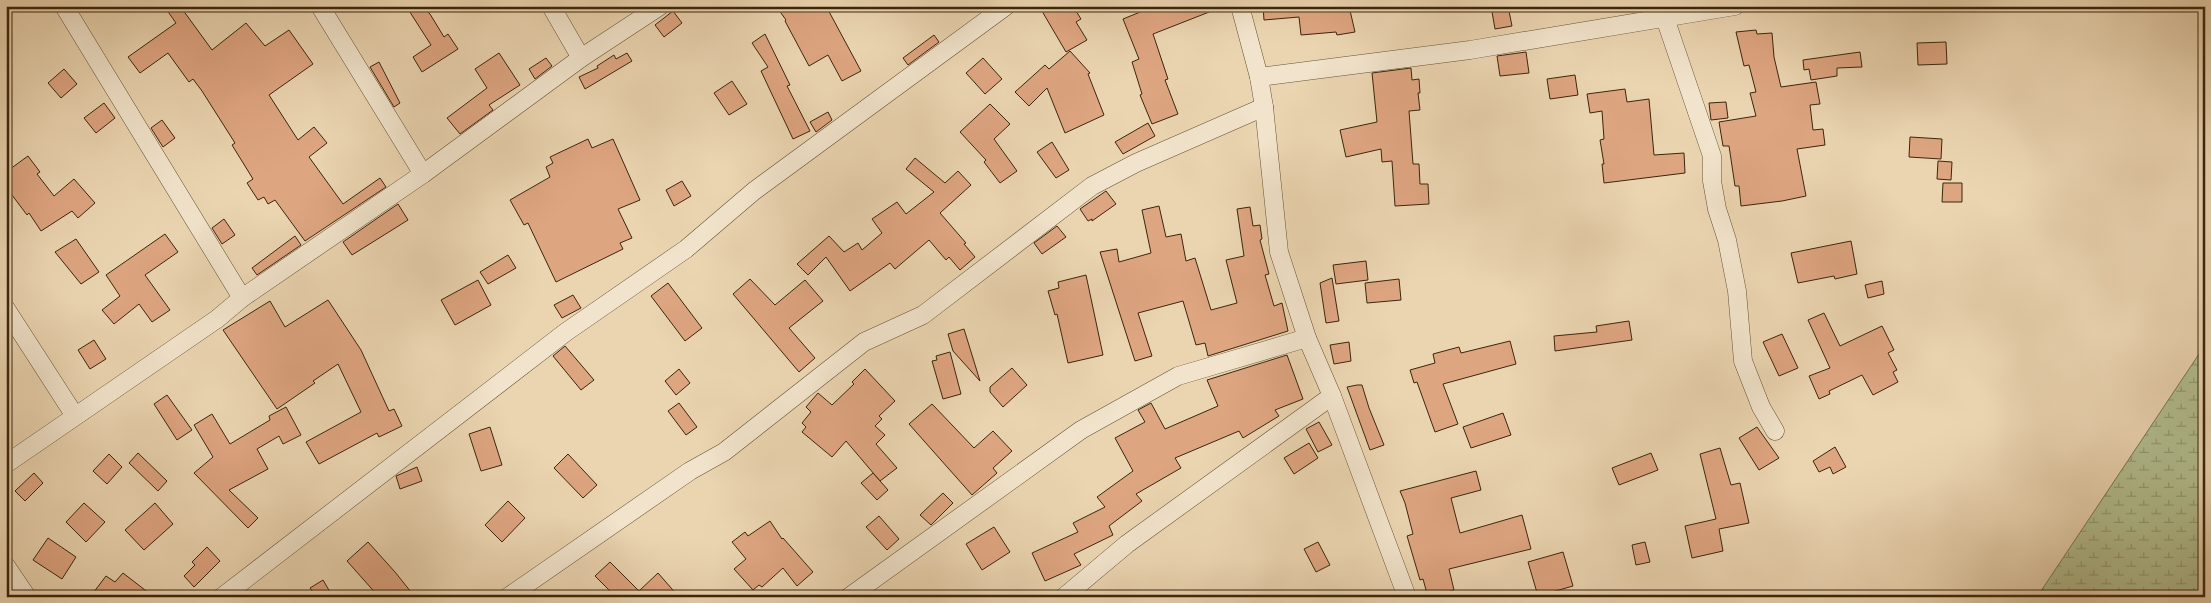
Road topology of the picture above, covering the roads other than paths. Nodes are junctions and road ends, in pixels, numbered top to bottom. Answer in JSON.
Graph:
{"nodes":[{"id":1,"x":64,"y":6,"type":"edge"},
{"id":2,"x":320,"y":6,"type":"edge"},
{"id":3,"x":552,"y":6,"type":"edge"},
{"id":4,"x":660,"y":6,"type":"edge"},
{"id":5,"x":1006,"y":6,"type":"edge"},
{"id":6,"x":1240,"y":6,"type":"edge"},
{"id":7,"x":1735,"y":6,"type":"edge"},
{"id":8,"x":1665,"y":18,"type":"junction"},
{"id":9,"x":581,"y":58,"type":"junction"},
{"id":10,"x":1259,"y":77,"type":"junction"},
{"id":11,"x":1264,"y":107,"type":"junction"},
{"id":12,"x":422,"y":174,"type":"junction"},
{"id":13,"x":242,"y":298,"type":"junction"},
{"id":14,"x":6,"y":309,"type":"edge"},
{"id":15,"x":1307,"y":338,"type":"junction"},
{"id":16,"x":1332,"y":396,"type":"junction"},
{"id":17,"x":75,"y":416,"type":"junction"},
{"id":18,"x":1775,"y":430,"type":"dead end"},
{"id":19,"x":6,"y":464,"type":"edge"},
{"id":20,"x":6,"y":566,"type":"edge"},
{"id":21,"x":27,"y":597,"type":"edge"},
{"id":22,"x":222,"y":597,"type":"edge"},
{"id":23,"x":508,"y":597,"type":"edge"},
{"id":24,"x":850,"y":597,"type":"edge"},
{"id":25,"x":1064,"y":597,"type":"edge"},
{"id":26,"x":1407,"y":597,"type":"edge"}],
"edges":[{"from":1,"to":13,"type":"street"},
{"from":2,"to":12,"type":"street"},
{"from":3,"to":9,"type":"street"},
{"from":4,"to":9,"type":"street"},
{"from":5,"to":22,"type":"street"},
{"from":6,"to":10,"type":"street"},
{"from":7,"to":8,"type":"street"},
{"from":8,"to":10,"type":"street"},
{"from":8,"to":18,"type":"street"},
{"from":9,"to":12,"type":"street"},
{"from":10,"to":11,"type":"street"},
{"from":11,"to":15,"type":"street"},
{"from":11,"to":23,"type":"street"},
{"from":12,"to":13,"type":"street"},
{"from":13,"to":17,"type":"street"},
{"from":14,"to":17,"type":"street"},
{"from":15,"to":16,"type":"street"},
{"from":15,"to":24,"type":"street"},
{"from":16,"to":25,"type":"street"},
{"from":16,"to":26,"type":"street"},
{"from":17,"to":19,"type":"street"},
{"from":20,"to":21,"type":"street"}]}
